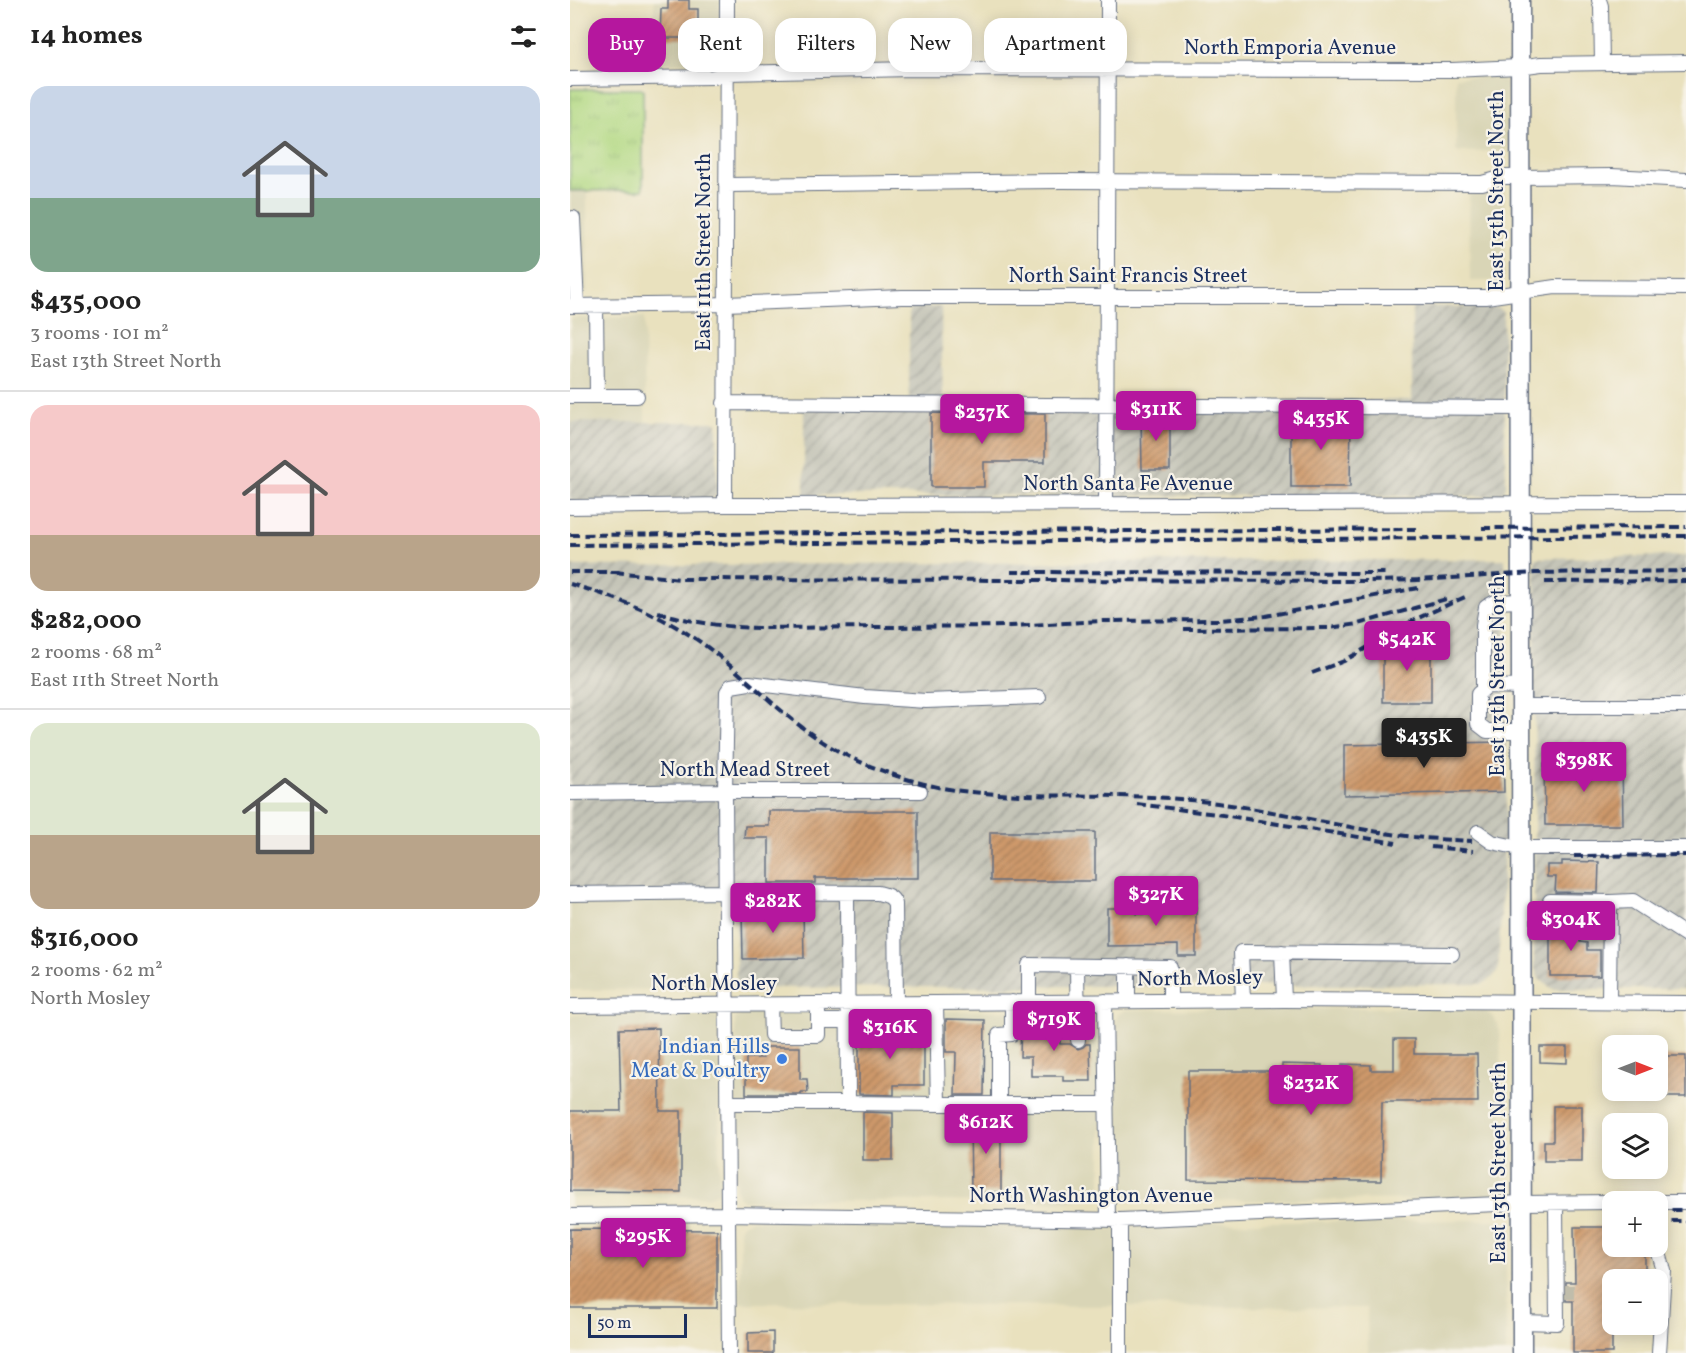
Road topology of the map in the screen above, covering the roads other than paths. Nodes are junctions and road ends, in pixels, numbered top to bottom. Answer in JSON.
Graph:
{"nodes":[{"id":1,"x":727,"y":0,"type":"edge"},
{"id":2,"x":1108,"y":0,"type":"edge"},
{"id":3,"x":1520,"y":0,"type":"edge"},
{"id":4,"x":1599,"y":0,"type":"edge"},
{"id":5,"x":1108,"y":18,"type":"edge"},
{"id":6,"x":1686,"y":62,"type":"edge"},
{"id":7,"x":1602,"y":63,"type":"junction"},
{"id":8,"x":1519,"y":67,"type":"junction"},
{"id":9,"x":984,"y":69,"type":"edge"},
{"id":10,"x":1127,"y":69,"type":"edge"},
{"id":11,"x":1107,"y":72,"type":"edge"},
{"id":12,"x":727,"y":73,"type":"junction"},
{"id":13,"x":570,"y":79,"type":"edge"},
{"id":14,"x":1519,"y":177,"type":"junction"},
{"id":15,"x":1686,"y":180,"type":"edge"},
{"id":16,"x":1106,"y":183,"type":"junction"},
{"id":17,"x":726,"y":185,"type":"junction"},
{"id":18,"x":573,"y":218,"type":"dead end"},
{"id":19,"x":1686,"y":288,"type":"edge"},
{"id":20,"x":1520,"y":292,"type":"junction"},
{"id":21,"x":1106,"y":297,"type":"junction"},
{"id":22,"x":725,"y":304,"type":"junction"},
{"id":23,"x":573,"y":306,"type":"edge"},
{"id":24,"x":596,"y":306,"type":"junction"},
{"id":25,"x":570,"y":396,"type":"edge"},
{"id":26,"x":597,"y":396,"type":"junction"},
{"id":27,"x":637,"y":396,"type":"dead end"},
{"id":28,"x":724,"y":403,"type":"junction"},
{"id":29,"x":1106,"y":405,"type":"junction"},
{"id":30,"x":1520,"y":408,"type":"junction"},
{"id":31,"x":1686,"y":503,"type":"edge"},
{"id":32,"x":1520,"y":504,"type":"junction"},
{"id":33,"x":725,"y":505,"type":"junction"},
{"id":34,"x":1106,"y":505,"type":"junction"},
{"id":35,"x":570,"y":507,"type":"edge"},
{"id":36,"x":1520,"y":602,"type":"junction"},
{"id":37,"x":1520,"y":687,"type":"junction"},
{"id":38,"x":1483,"y":688,"type":"junction"},
{"id":39,"x":1039,"y":697,"type":"dead end"},
{"id":40,"x":1520,"y":706,"type":"junction"},
{"id":41,"x":1686,"y":706,"type":"edge"},
{"id":42,"x":1520,"y":731,"type":"junction"},
{"id":43,"x":725,"y":791,"type":"junction"},
{"id":44,"x":920,"y":791,"type":"dead end"},
{"id":45,"x":570,"y":793,"type":"edge"},
{"id":46,"x":1478,"y":832,"type":"dead end"},
{"id":47,"x":1520,"y":848,"type":"junction"},
{"id":48,"x":1686,"y":848,"type":"edge"},
{"id":49,"x":726,"y":892,"type":"junction"},
{"id":50,"x":846,"y":893,"type":"junction"},
{"id":51,"x":570,"y":894,"type":"edge"},
{"id":52,"x":1550,"y":901,"type":"dead end"},
{"id":53,"x":1610,"y":902,"type":"junction"},
{"id":54,"x":1686,"y":935,"type":"edge"},
{"id":55,"x":1282,"y":952,"type":"junction"},
{"id":56,"x":1452,"y":954,"type":"dead end"},
{"id":57,"x":1077,"y":966,"type":"junction"},
{"id":58,"x":1128,"y":966,"type":"junction"},
{"id":59,"x":1243,"y":1000,"type":"junction"},
{"id":60,"x":1284,"y":1000,"type":"junction"},
{"id":61,"x":1105,"y":1001,"type":"junction"},
{"id":62,"x":1128,"y":1001,"type":"junction"},
{"id":63,"x":1170,"y":1001,"type":"junction"},
{"id":64,"x":1012,"y":1002,"type":"junction"},
{"id":65,"x":1029,"y":1002,"type":"junction"},
{"id":66,"x":1078,"y":1002,"type":"junction"},
{"id":67,"x":1521,"y":1002,"type":"junction"},
{"id":68,"x":1609,"y":1002,"type":"junction"},
{"id":69,"x":902,"y":1003,"type":"junction"},
{"id":70,"x":936,"y":1003,"type":"junction"},
{"id":71,"x":1686,"y":1003,"type":"edge"},
{"id":72,"x":818,"y":1004,"type":"junction"},
{"id":73,"x":847,"y":1004,"type":"junction"},
{"id":74,"x":726,"y":1005,"type":"junction"},
{"id":75,"x":770,"y":1005,"type":"junction"},
{"id":76,"x":570,"y":1006,"type":"edge"},
{"id":77,"x":847,"y":1020,"type":"junction"},
{"id":78,"x":818,"y":1021,"type":"junction"},
{"id":79,"x":908,"y":1021,"type":"junction"},
{"id":80,"x":937,"y":1021,"type":"junction"},
{"id":81,"x":1078,"y":1040,"type":"dead end"},
{"id":82,"x":727,"y":1103,"type":"junction"},
{"id":83,"x":848,"y":1103,"type":"junction"},
{"id":84,"x":938,"y":1104,"type":"junction"},
{"id":85,"x":999,"y":1104,"type":"junction"},
{"id":86,"x":1107,"y":1104,"type":"junction"},
{"id":87,"x":1602,"y":1202,"type":"edge"},
{"id":88,"x":1668,"y":1202,"type":"edge"},
{"id":89,"x":1686,"y":1202,"type":"edge"},
{"id":90,"x":1522,"y":1203,"type":"junction"},
{"id":91,"x":1556,"y":1203,"type":"junction"},
{"id":92,"x":728,"y":1214,"type":"junction"},
{"id":93,"x":570,"y":1216,"type":"edge"},
{"id":94,"x":1114,"y":1220,"type":"junction"},
{"id":95,"x":1660,"y":1257,"type":"edge"},
{"id":96,"x":1557,"y":1264,"type":"junction"},
{"id":97,"x":1567,"y":1282,"type":"tunnel mouth"},
{"id":98,"x":1567,"y":1299,"type":"tunnel mouth"},
{"id":99,"x":1557,"y":1313,"type":"junction"},
{"id":100,"x":1522,"y":1322,"type":"junction"},
{"id":101,"x":729,"y":1353,"type":"edge"},
{"id":102,"x":1120,"y":1353,"type":"edge"},
{"id":103,"x":1522,"y":1353,"type":"edge"},
{"id":104,"x":1659,"y":1353,"type":"edge"}],
"edges":[{"from":1,"to":12,"type":"street","name":"East 11th Street North"},
{"from":2,"to":5,"type":"street"},
{"from":3,"to":8,"type":"main road","name":"East 13th Street North"},
{"from":4,"to":7,"type":"street"},
{"from":6,"to":7,"type":"street","name":"North Emporia Avenue"},
{"from":7,"to":8,"type":"street","name":"North Emporia Avenue"},
{"from":8,"to":10,"type":"street","name":"North Emporia Avenue"},
{"from":8,"to":14,"type":"main road","name":"East 13th Street North"},
{"from":9,"to":12,"type":"street","name":"North Emporia Avenue"},
{"from":11,"to":16,"type":"street"},
{"from":12,"to":13,"type":"street","name":"North Emporia Avenue"},
{"from":12,"to":17,"type":"street","name":"East 11th Street North"},
{"from":14,"to":15,"type":"street"},
{"from":14,"to":16,"type":"street"},
{"from":14,"to":20,"type":"main road","name":"East 13th Street North"},
{"from":16,"to":17,"type":"street"},
{"from":16,"to":21,"type":"street"},
{"from":17,"to":22,"type":"street","name":"East 11th Street North"},
{"from":18,"to":23,"type":"street"},
{"from":19,"to":20,"type":"street","name":"North Saint Francis Street"},
{"from":20,"to":21,"type":"street","name":"North Saint Francis Street"},
{"from":20,"to":30,"type":"main road","name":"East 13th Street North"},
{"from":21,"to":22,"type":"street","name":"North Saint Francis Street"},
{"from":21,"to":29,"type":"street"},
{"from":22,"to":24,"type":"street","name":"North Saint Francis Street"},
{"from":22,"to":28,"type":"street","name":"East 11th Street North"},
{"from":23,"to":24,"type":"street","name":"North Saint Francis Street"},
{"from":24,"to":26,"type":"street"},
{"from":25,"to":26,"type":"street"},
{"from":26,"to":27,"type":"street"},
{"from":28,"to":29,"type":"street"},
{"from":28,"to":33,"type":"street","name":"East 11th Street North"},
{"from":29,"to":30,"type":"street"},
{"from":29,"to":34,"type":"street"},
{"from":30,"to":32,"type":"main road","name":"East 13th Street North"},
{"from":31,"to":32,"type":"street","name":"North Santa Fe Avenue"},
{"from":32,"to":34,"type":"street","name":"North Santa Fe Avenue"},
{"from":32,"to":36,"type":"main road","name":"East 13th Street North"},
{"from":33,"to":34,"type":"street","name":"North Santa Fe Avenue"},
{"from":33,"to":35,"type":"street","name":"North Santa Fe Avenue"},
{"from":36,"to":37,"type":"main road","name":"East 13th Street North"},
{"from":36,"to":38,"type":"street"},
{"from":37,"to":38,"type":"street"},
{"from":37,"to":40,"type":"main road","name":"East 13th Street North"},
{"from":38,"to":42,"type":"street"},
{"from":39,"to":43,"type":"street"},
{"from":40,"to":41,"type":"street"},
{"from":40,"to":42,"type":"main road","name":"East 13th Street North"},
{"from":42,"to":47,"type":"main road","name":"East 13th Street North"},
{"from":43,"to":44,"type":"street","name":"North Mead Street"},
{"from":43,"to":45,"type":"street","name":"North Mead Street"},
{"from":43,"to":49,"type":"street"},
{"from":46,"to":47,"type":"street"},
{"from":47,"to":48,"type":"street"},
{"from":47,"to":67,"type":"main road","name":"East 13th Street North"},
{"from":49,"to":50,"type":"street"},
{"from":49,"to":51,"type":"street"},
{"from":49,"to":74,"type":"street"},
{"from":50,"to":69,"type":"street"},
{"from":50,"to":73,"type":"street"},
{"from":52,"to":53,"type":"street"},
{"from":53,"to":54,"type":"street"},
{"from":53,"to":68,"type":"street"},
{"from":55,"to":56,"type":"street"},
{"from":55,"to":59,"type":"street"},
{"from":55,"to":60,"type":"street"},
{"from":57,"to":58,"type":"street"},
{"from":57,"to":65,"type":"street"},
{"from":57,"to":66,"type":"street"},
{"from":58,"to":62,"type":"street"},
{"from":58,"to":63,"type":"street"},
{"from":59,"to":60,"type":"street","name":"North Mosley"},
{"from":59,"to":63,"type":"street","name":"North Mosley"},
{"from":60,"to":67,"type":"street","name":"North Mosley"},
{"from":61,"to":62,"type":"street","name":"North Mosley"},
{"from":61,"to":66,"type":"street","name":"North Mosley"},
{"from":61,"to":86,"type":"street"},
{"from":62,"to":63,"type":"street","name":"North Mosley"},
{"from":64,"to":65,"type":"street","name":"North Mosley"},
{"from":64,"to":70,"type":"street","name":"North Mosley"},
{"from":64,"to":85,"type":"street"},
{"from":65,"to":66,"type":"street","name":"North Mosley"},
{"from":66,"to":81,"type":"street"},
{"from":67,"to":68,"type":"street","name":"North Mosley"},
{"from":67,"to":90,"type":"main road","name":"East 13th Street North"},
{"from":68,"to":71,"type":"street","name":"North Mosley"},
{"from":69,"to":70,"type":"street","name":"North Mosley"},
{"from":69,"to":73,"type":"street","name":"North Mosley"},
{"from":69,"to":79,"type":"street"},
{"from":70,"to":80,"type":"street"},
{"from":72,"to":73,"type":"street","name":"North Mosley"},
{"from":72,"to":75,"type":"street","name":"North Mosley"},
{"from":72,"to":78,"type":"street"},
{"from":73,"to":77,"type":"street"},
{"from":74,"to":75,"type":"street","name":"North Mosley"},
{"from":74,"to":76,"type":"street","name":"North Mosley"},
{"from":74,"to":82,"type":"street"},
{"from":75,"to":78,"type":"street"},
{"from":77,"to":78,"type":"street"},
{"from":77,"to":79,"type":"street"},
{"from":77,"to":83,"type":"street"},
{"from":79,"to":80,"type":"street"},
{"from":80,"to":84,"type":"street"},
{"from":82,"to":83,"type":"street"},
{"from":82,"to":92,"type":"street"},
{"from":83,"to":84,"type":"street"},
{"from":84,"to":85,"type":"street"},
{"from":85,"to":86,"type":"street"},
{"from":86,"to":94,"type":"street"},
{"from":87,"to":91,"type":"street","name":"North Washington Avenue"},
{"from":88,"to":89,"type":"street"},
{"from":90,"to":91,"type":"street","name":"North Washington Avenue"},
{"from":90,"to":94,"type":"street","name":"North Washington Avenue"},
{"from":90,"to":100,"type":"main road","name":"East 13th Street North"},
{"from":91,"to":96,"type":"street"},
{"from":92,"to":93,"type":"street","name":"North Washington Avenue"},
{"from":92,"to":94,"type":"street","name":"North Washington Avenue"},
{"from":92,"to":101,"type":"street"},
{"from":94,"to":102,"type":"street"},
{"from":95,"to":104,"type":"street"},
{"from":96,"to":97,"type":"street"},
{"from":96,"to":99,"type":"street"},
{"from":98,"to":99,"type":"street"},
{"from":99,"to":100,"type":"street"},
{"from":100,"to":103,"type":"main road","name":"East 13th Street North"}]}
